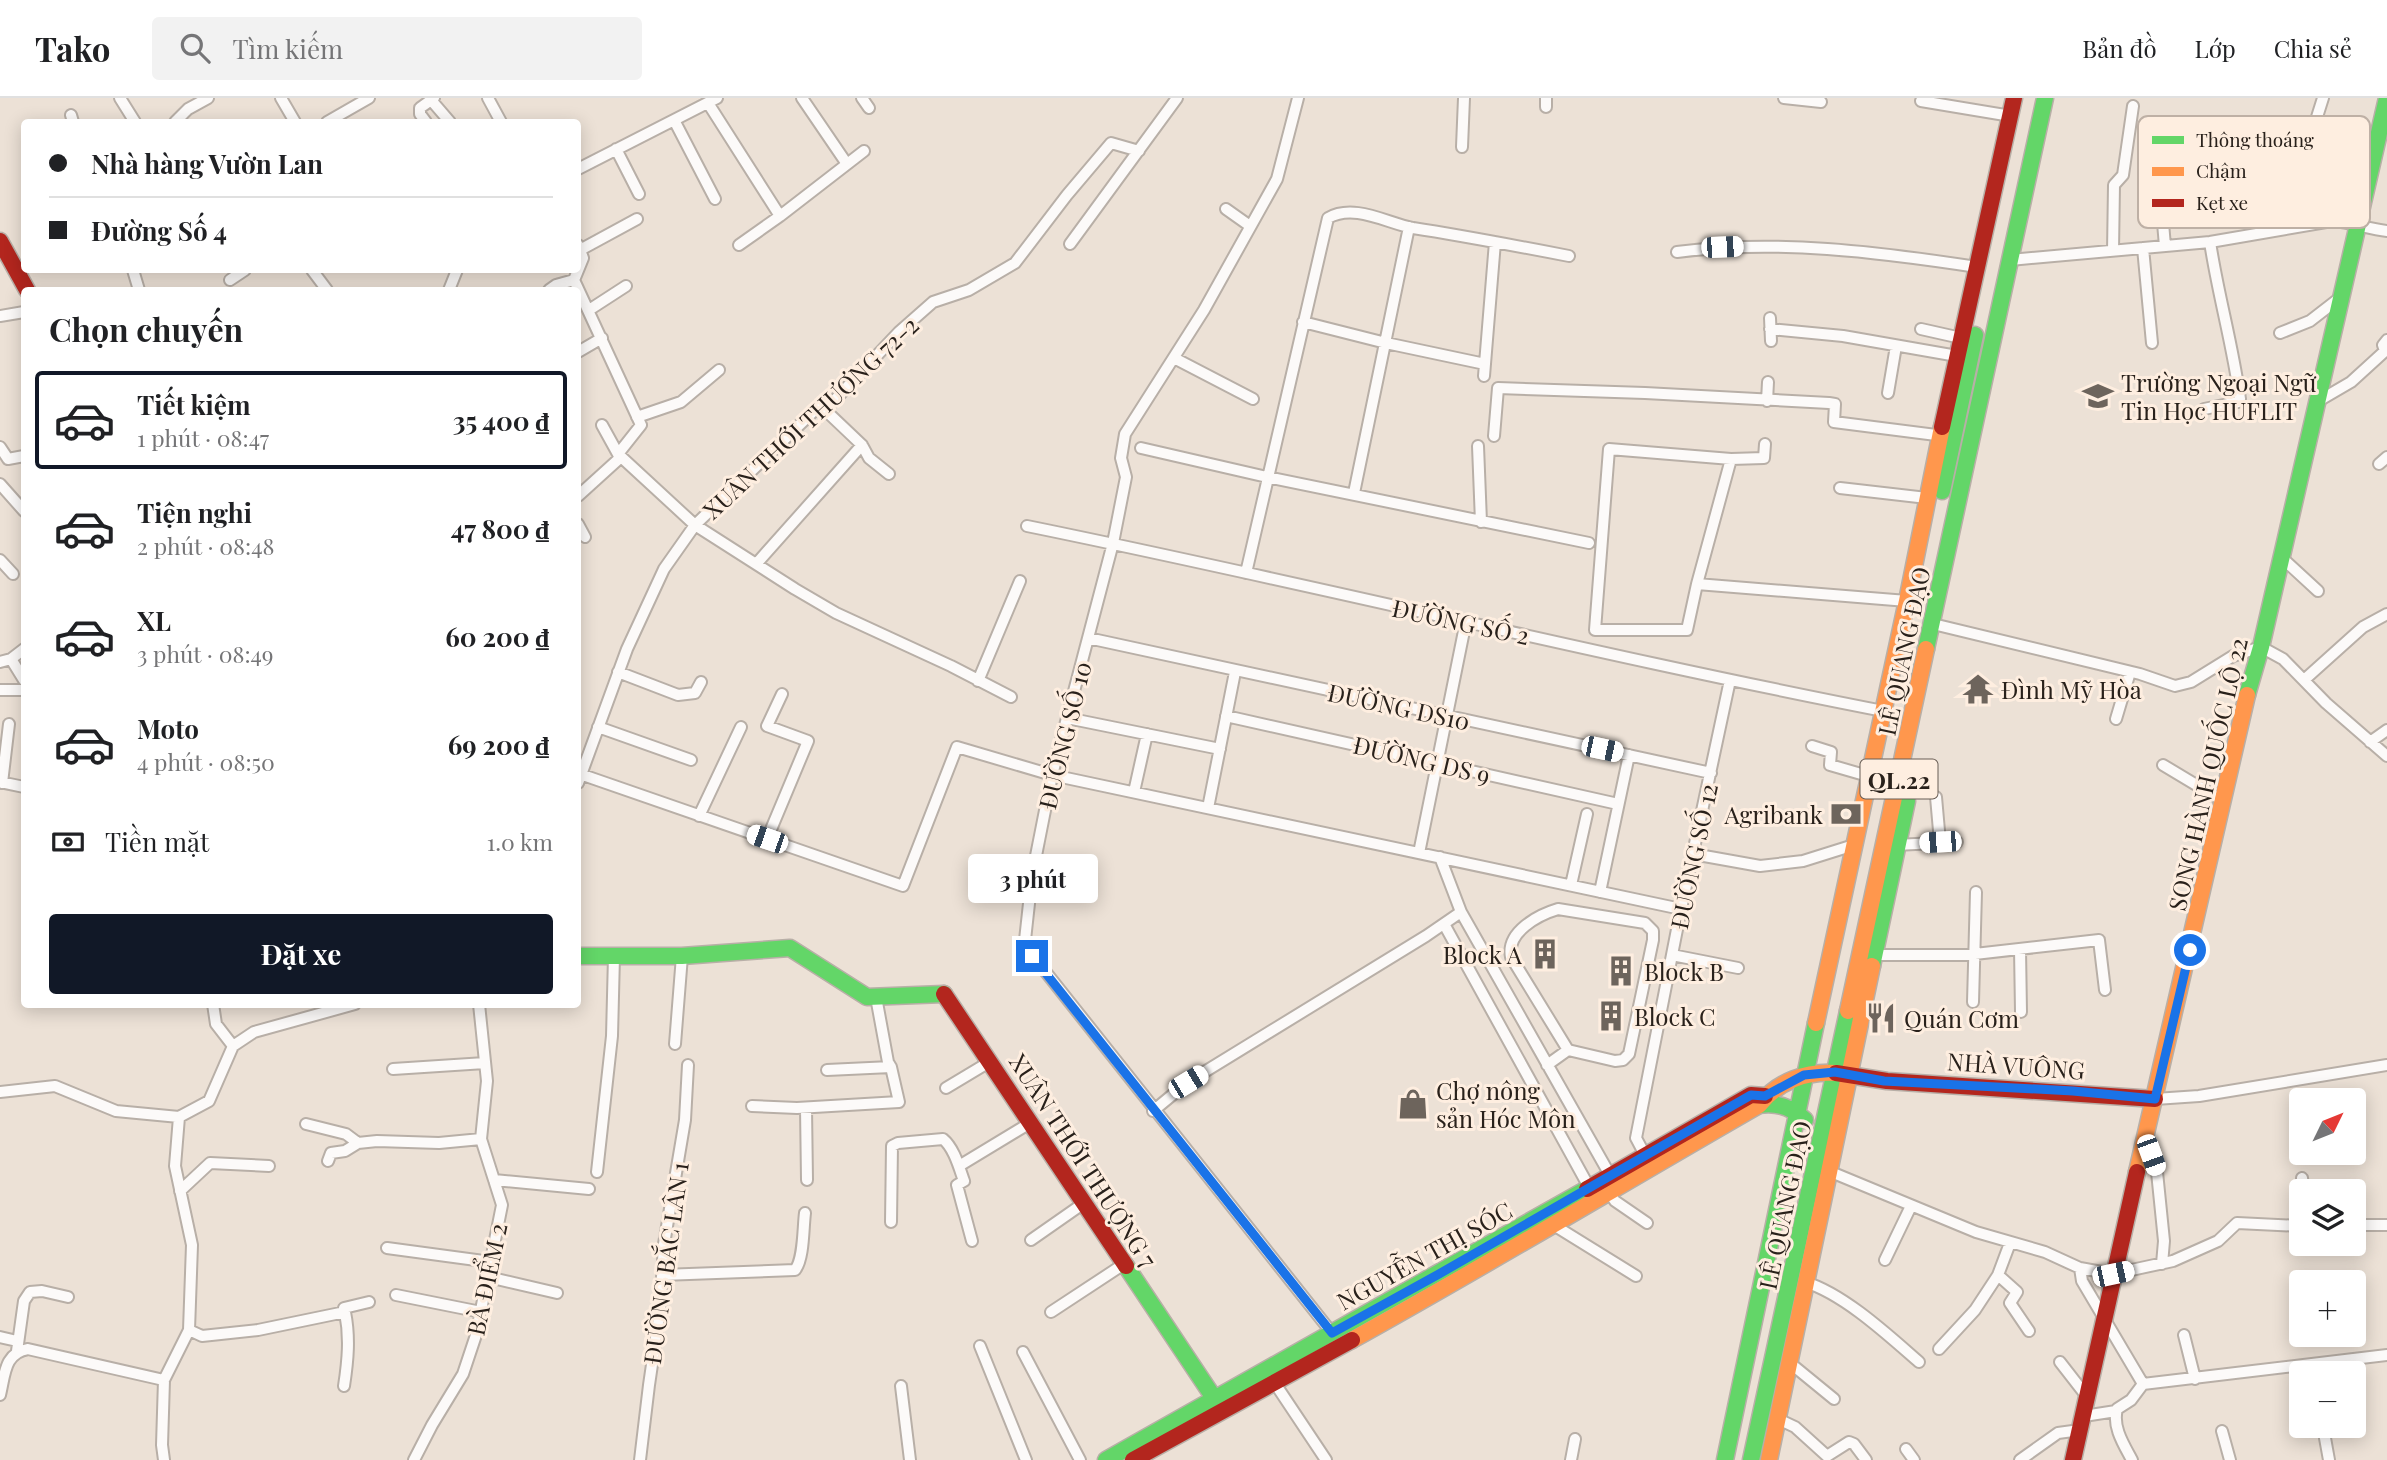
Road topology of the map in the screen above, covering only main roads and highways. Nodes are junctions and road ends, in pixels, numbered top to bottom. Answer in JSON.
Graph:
{"nodes":[{"id":1,"x":2014,"y":98,"type":"edge"},
{"id":2,"x":2025,"y":98,"type":"edge"},
{"id":3,"x":2045,"y":98,"type":"edge"},
{"id":4,"x":2058,"y":98,"type":"edge"},
{"id":5,"x":2387,"y":98,"type":"edge"},
{"id":6,"x":2370,"y":159,"type":"edge"},
{"id":7,"x":2351,"y":228,"type":"edge"},
{"id":8,"x":0,"y":241,"type":"edge"},
{"id":9,"x":2017,"y":259,"type":"junction"},
{"id":10,"x":25,"y":287,"type":"edge"},
{"id":11,"x":1947,"y":437,"type":"junction"},
{"id":12,"x":1889,"y":712,"type":"junction"},
{"id":13,"x":581,"y":956,"type":"edge"},
{"id":14,"x":1843,"y":1073,"type":"junction"},
{"id":15,"x":1811,"y":1074,"type":"junction"},
{"id":16,"x":2155,"y":1099,"type":"junction"},
{"id":17,"x":1762,"y":1101,"type":"junction"},
{"id":18,"x":1802,"y":1117,"type":"junction"},
{"id":19,"x":1609,"y":1183,"type":"junction"},
{"id":20,"x":1218,"y":1404,"type":"junction"},
{"id":21,"x":1136,"y":1459,"type":"edge"},
{"id":22,"x":1106,"y":1460,"type":"edge"},
{"id":23,"x":1725,"y":1460,"type":"edge"},
{"id":24,"x":1735,"y":1460,"type":"edge"},
{"id":25,"x":1751,"y":1460,"type":"edge"},
{"id":26,"x":1769,"y":1460,"type":"edge"},
{"id":27,"x":2073,"y":1460,"type":"edge"}],
"edges":[{"from":1,"to":11,"type":"main road","name":"LÊ QUANG ĐẠO","number":"QL.22"},
{"from":2,"to":11,"type":"main road","name":"LÊ QUANG ĐẠO","number":"QL.22"},
{"from":3,"to":9,"type":"main road","name":"LÊ QUANG ĐẠO","number":"QL.22"},
{"from":4,"to":9,"type":"main road","name":"LÊ QUANG ĐẠO","number":"QL.22"},
{"from":5,"to":6,"type":"main road","name":"SONG HÀNH QUỐC LỘ 22"},
{"from":7,"to":16,"type":"main road","name":"SONG HÀNH QUỐC LỘ 22"},
{"from":8,"to":10,"type":"main road"},
{"from":9,"to":14,"type":"main road","name":"LÊ QUANG ĐẠO","number":"QL.22"},
{"from":11,"to":12,"type":"main road","name":"LÊ QUANG ĐẠO","number":"QL.22"},
{"from":11,"to":12,"type":"main road","name":"LÊ QUANG ĐẠO","number":"QL.22"},
{"from":12,"to":15,"type":"main road","name":"LÊ QUANG ĐẠO","number":"QL.22"},
{"from":12,"to":15,"type":"main road","name":"LÊ QUANG ĐẠO","number":"QL.22"},
{"from":13,"to":20,"type":"main road","name":"XUÂN THỚI THƯỢNG 7"},
{"from":14,"to":15,"type":"main road","name":"NGUYỄN THỊ SÓC"},
{"from":14,"to":16,"type":"main road","name":"NHÀ VUÔNG"},
{"from":14,"to":25,"type":"main road","name":"LÊ QUANG ĐẠO","number":"QL.22"},
{"from":14,"to":26,"type":"main road","name":"LÊ QUANG ĐẠO","number":"QL.22"},
{"from":15,"to":17,"type":"main road","name":"NGUYỄN THỊ SÓC"},
{"from":15,"to":18,"type":"main road","name":"LÊ QUANG ĐẠO","number":"QL.22"},
{"from":16,"to":27,"type":"main road","name":"SONG HÀNH QUỐC LỘ 22"},
{"from":17,"to":18,"type":"main road"},
{"from":17,"to":19,"type":"main road","name":"NGUYỄN THỊ SÓC"},
{"from":17,"to":19,"type":"main road","name":"NGUYỄN THỊ SÓC"},
{"from":18,"to":23,"type":"main road","name":"LÊ QUANG ĐẠO","number":"QL.22"},
{"from":18,"to":24,"type":"main road","name":"LÊ QUANG ĐẠO","number":"QL.22"},
{"from":19,"to":20,"type":"main road","name":"NGUYỄN THỊ SÓC"},
{"from":19,"to":20,"type":"main road","name":"NGUYỄN THỊ SÓC"},
{"from":20,"to":21,"type":"main road","name":"NGUYỄN THỊ SÓC"},
{"from":20,"to":22,"type":"main road","name":"NGUYỄN THỊ SÓC"}]}
